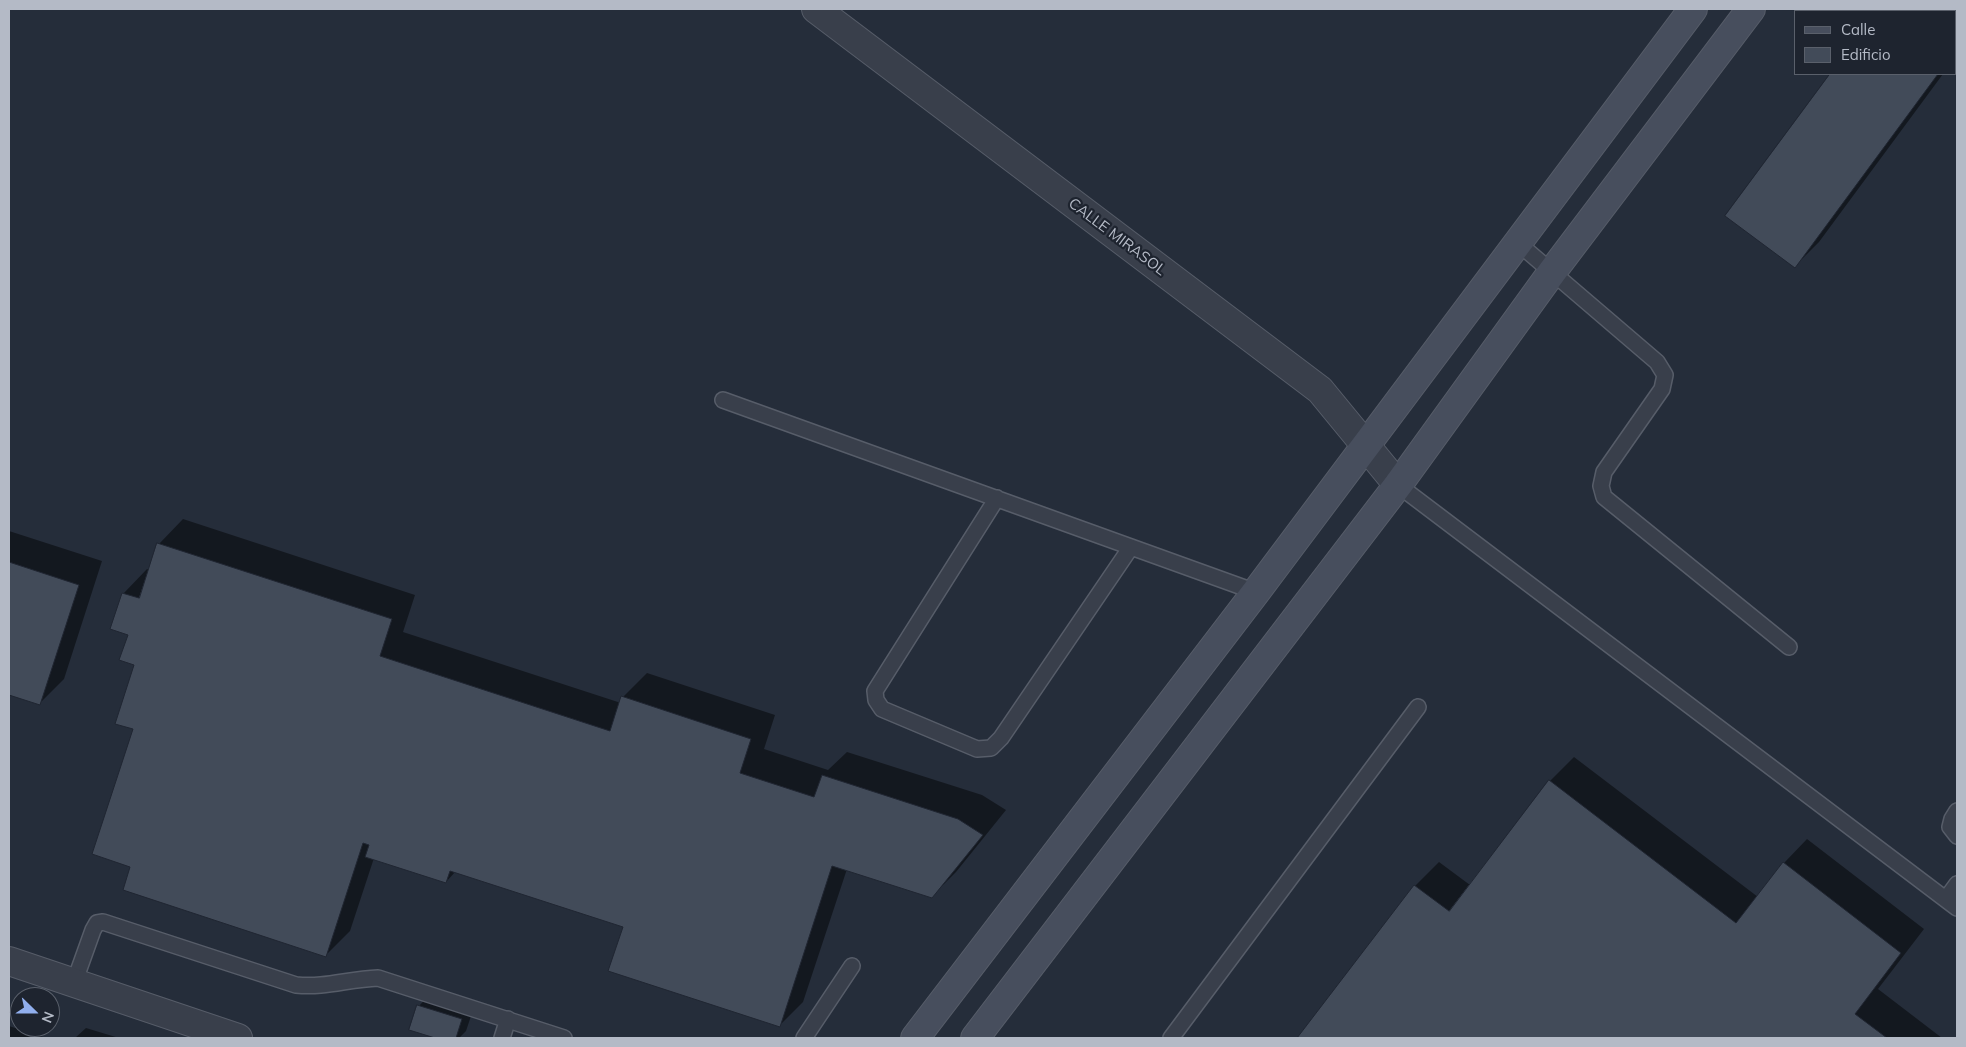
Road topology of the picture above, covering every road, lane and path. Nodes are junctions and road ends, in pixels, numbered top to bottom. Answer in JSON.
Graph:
{"nodes":[{"id":1,"x":816,"y":9,"type":"edge"},
{"id":2,"x":1693,"y":9,"type":"edge"},
{"id":3,"x":1751,"y":9,"type":"edge"},
{"id":4,"x":1518,"y":243,"type":"junction"},
{"id":5,"x":1552,"y":272,"type":"junction"},
{"id":6,"x":723,"y":400,"type":"dead end"},
{"id":7,"x":1366,"y":446,"type":"junction"},
{"id":8,"x":1398,"y":485,"type":"junction"},
{"id":9,"x":997,"y":498,"type":"junction"},
{"id":10,"x":1131,"y":547,"type":"junction"},
{"id":11,"x":1256,"y":592,"type":"junction"},
{"id":12,"x":1788,"y":647,"type":"dead end"},
{"id":13,"x":1418,"y":707,"type":"dead end"},
{"id":14,"x":1957,"y":811,"type":"edge"},
{"id":15,"x":1957,"y":836,"type":"edge"},
{"id":16,"x":1957,"y":884,"type":"edge"},
{"id":17,"x":1952,"y":903,"type":"edge"},
{"id":18,"x":9,"y":962,"type":"edge"},
{"id":19,"x":852,"y":966,"type":"dead end"},
{"id":20,"x":74,"y":983,"type":"junction"},
{"id":21,"x":508,"y":1019,"type":"junction"},
{"id":22,"x":238,"y":1038,"type":"edge"},
{"id":23,"x":502,"y":1038,"type":"edge"},
{"id":24,"x":564,"y":1038,"type":"edge"},
{"id":25,"x":804,"y":1038,"type":"edge"},
{"id":26,"x":915,"y":1038,"type":"edge"},
{"id":27,"x":975,"y":1038,"type":"edge"},
{"id":28,"x":1171,"y":1038,"type":"edge"}],
"edges":[{"from":1,"to":7,"type":"street","name":"CALLE MIRASOL"},
{"from":2,"to":4,"type":"main road"},
{"from":3,"to":5,"type":"main road"},
{"from":4,"to":5,"type":"lane"},
{"from":4,"to":7,"type":"main road"},
{"from":5,"to":8,"type":"main road"},
{"from":5,"to":12,"type":"lane"},
{"from":6,"to":9,"type":"lane"},
{"from":7,"to":8,"type":"street","name":"CALLE MIRASOL"},
{"from":7,"to":11,"type":"main road"},
{"from":8,"to":17,"type":"lane"},
{"from":8,"to":27,"type":"main road"},
{"from":9,"to":10,"type":"lane"},
{"from":9,"to":10,"type":"lane"},
{"from":10,"to":11,"type":"lane"},
{"from":11,"to":26,"type":"main road"},
{"from":13,"to":28,"type":"lane"},
{"from":14,"to":15,"type":"lane"},
{"from":16,"to":17,"type":"lane"},
{"from":18,"to":20,"type":"street"},
{"from":19,"to":25,"type":"lane"},
{"from":20,"to":21,"type":"lane"},
{"from":20,"to":22,"type":"street"},
{"from":21,"to":23,"type":"lane"},
{"from":21,"to":24,"type":"lane"}]}
